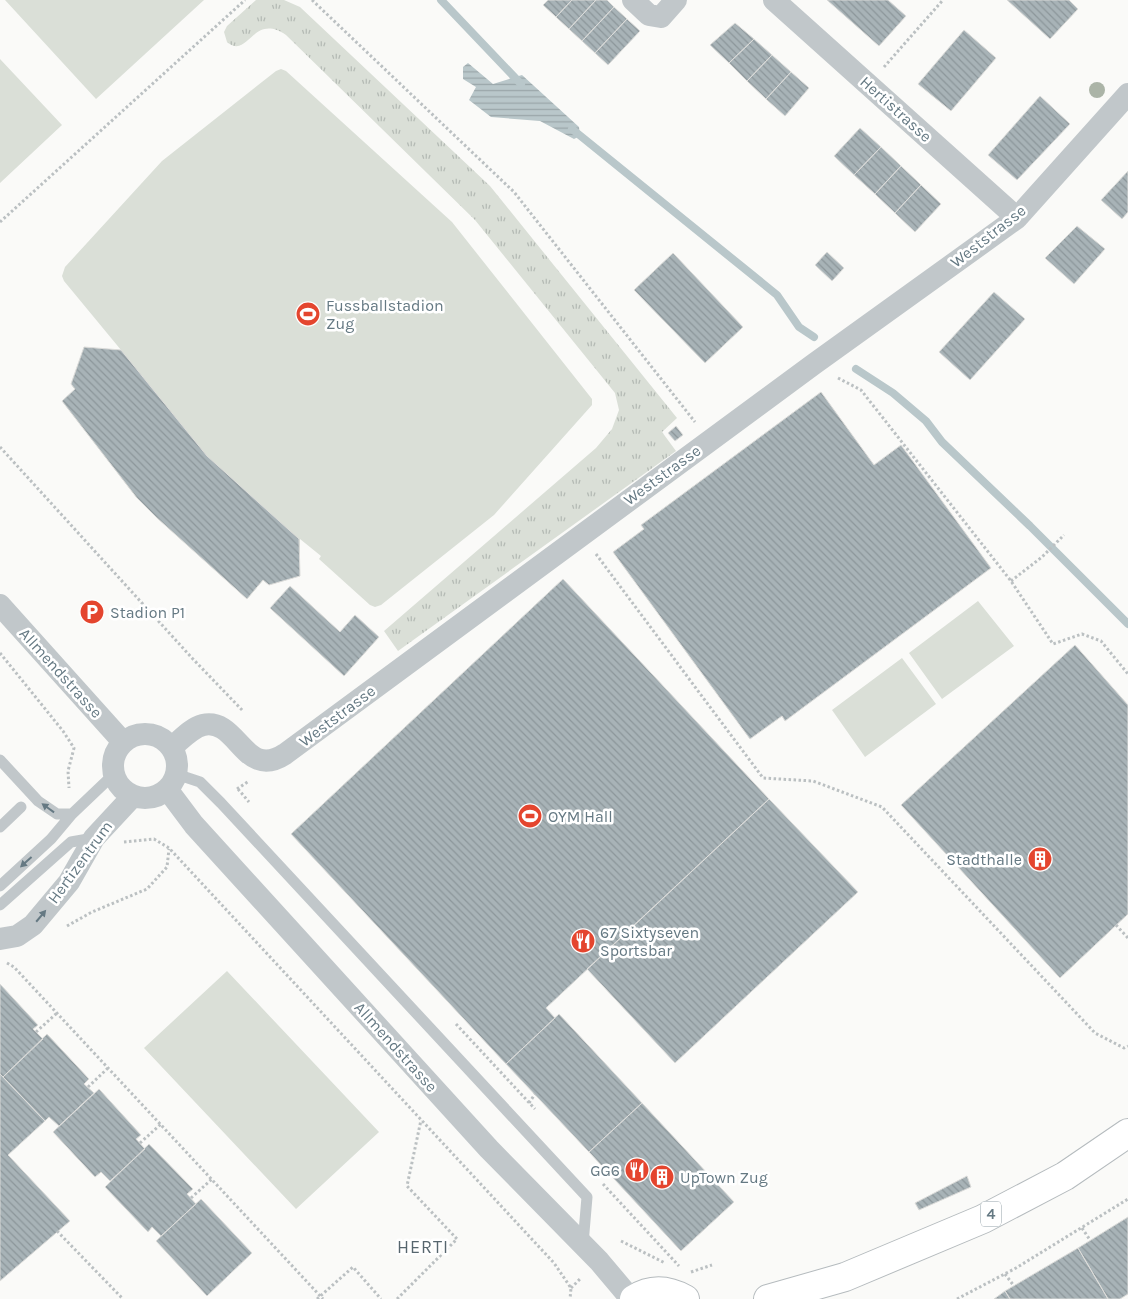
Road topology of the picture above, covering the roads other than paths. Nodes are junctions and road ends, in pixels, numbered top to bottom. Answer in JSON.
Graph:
{"nodes":[{"id":1,"x":633,"y":0,"type":"edge"},
{"id":2,"x":676,"y":0,"type":"edge"},
{"id":3,"x":774,"y":0,"type":"edge"},
{"id":4,"x":1128,"y":94,"type":"edge"},
{"id":5,"x":1017,"y":218,"type":"junction"},
{"id":6,"x":0,"y":605,"type":"edge"},
{"id":7,"x":123,"y":742,"type":"junction"},
{"id":8,"x":172,"y":747,"type":"junction"},
{"id":9,"x":0,"y":760,"type":"edge"},
{"id":10,"x":114,"y":774,"type":"junction"},
{"id":11,"x":172,"y":781,"type":"junction"},
{"id":12,"x":133,"y":796,"type":"junction"},
{"id":13,"x":21,"y":807,"type":"dead end"},
{"id":14,"x":72,"y":814,"type":"junction"},
{"id":15,"x":0,"y":827,"type":"edge"},
{"id":16,"x":94,"y":838,"type":"junction"},
{"id":17,"x":0,"y":886,"type":"edge"},
{"id":18,"x":0,"y":905,"type":"edge"},
{"id":19,"x":0,"y":939,"type":"edge"},
{"id":20,"x":1128,"y":1133,"type":"edge"},
{"id":21,"x":583,"y":1244,"type":"junction"},
{"id":22,"x":632,"y":1299,"type":"edge"},
{"id":23,"x":684,"y":1299,"type":"edge"},
{"id":24,"x":768,"y":1299,"type":"edge"}],
"edges":[{"from":1,"to":2,"type":"street"},
{"from":3,"to":5,"type":"street","name":"Hertistrasse"},
{"from":4,"to":5,"type":"street","name":"Weststrasse"},
{"from":5,"to":8,"type":"street","name":"Weststrasse"},
{"from":6,"to":7,"type":"street","name":"Allmendstrasse"},
{"from":7,"to":8,"type":"street"},
{"from":7,"to":10,"type":"street"},
{"from":8,"to":11,"type":"street"},
{"from":14,"to":9,"type":"lane","one_way":true},
{"from":10,"to":12,"type":"street"},
{"from":10,"to":14,"type":"lane"},
{"from":11,"to":12,"type":"street"},
{"from":11,"to":21,"type":"street","name":"Allmendstrasse"},
{"from":11,"to":21,"type":"lane"},
{"from":12,"to":16,"type":"street","name":"Hertizentrum"},
{"from":13,"to":15,"type":"lane"},
{"from":14,"to":17,"type":"lane","one_way":true},
{"from":16,"to":18,"type":"lane"},
{"from":19,"to":16,"type":"street","name":"Hertizentrum","one_way":true},
{"from":20,"to":24,"type":"main road","number":"4"},
{"from":21,"to":22,"type":"street","name":"Allmendstrasse"},
{"from":22,"to":23,"type":"main road"}]}
